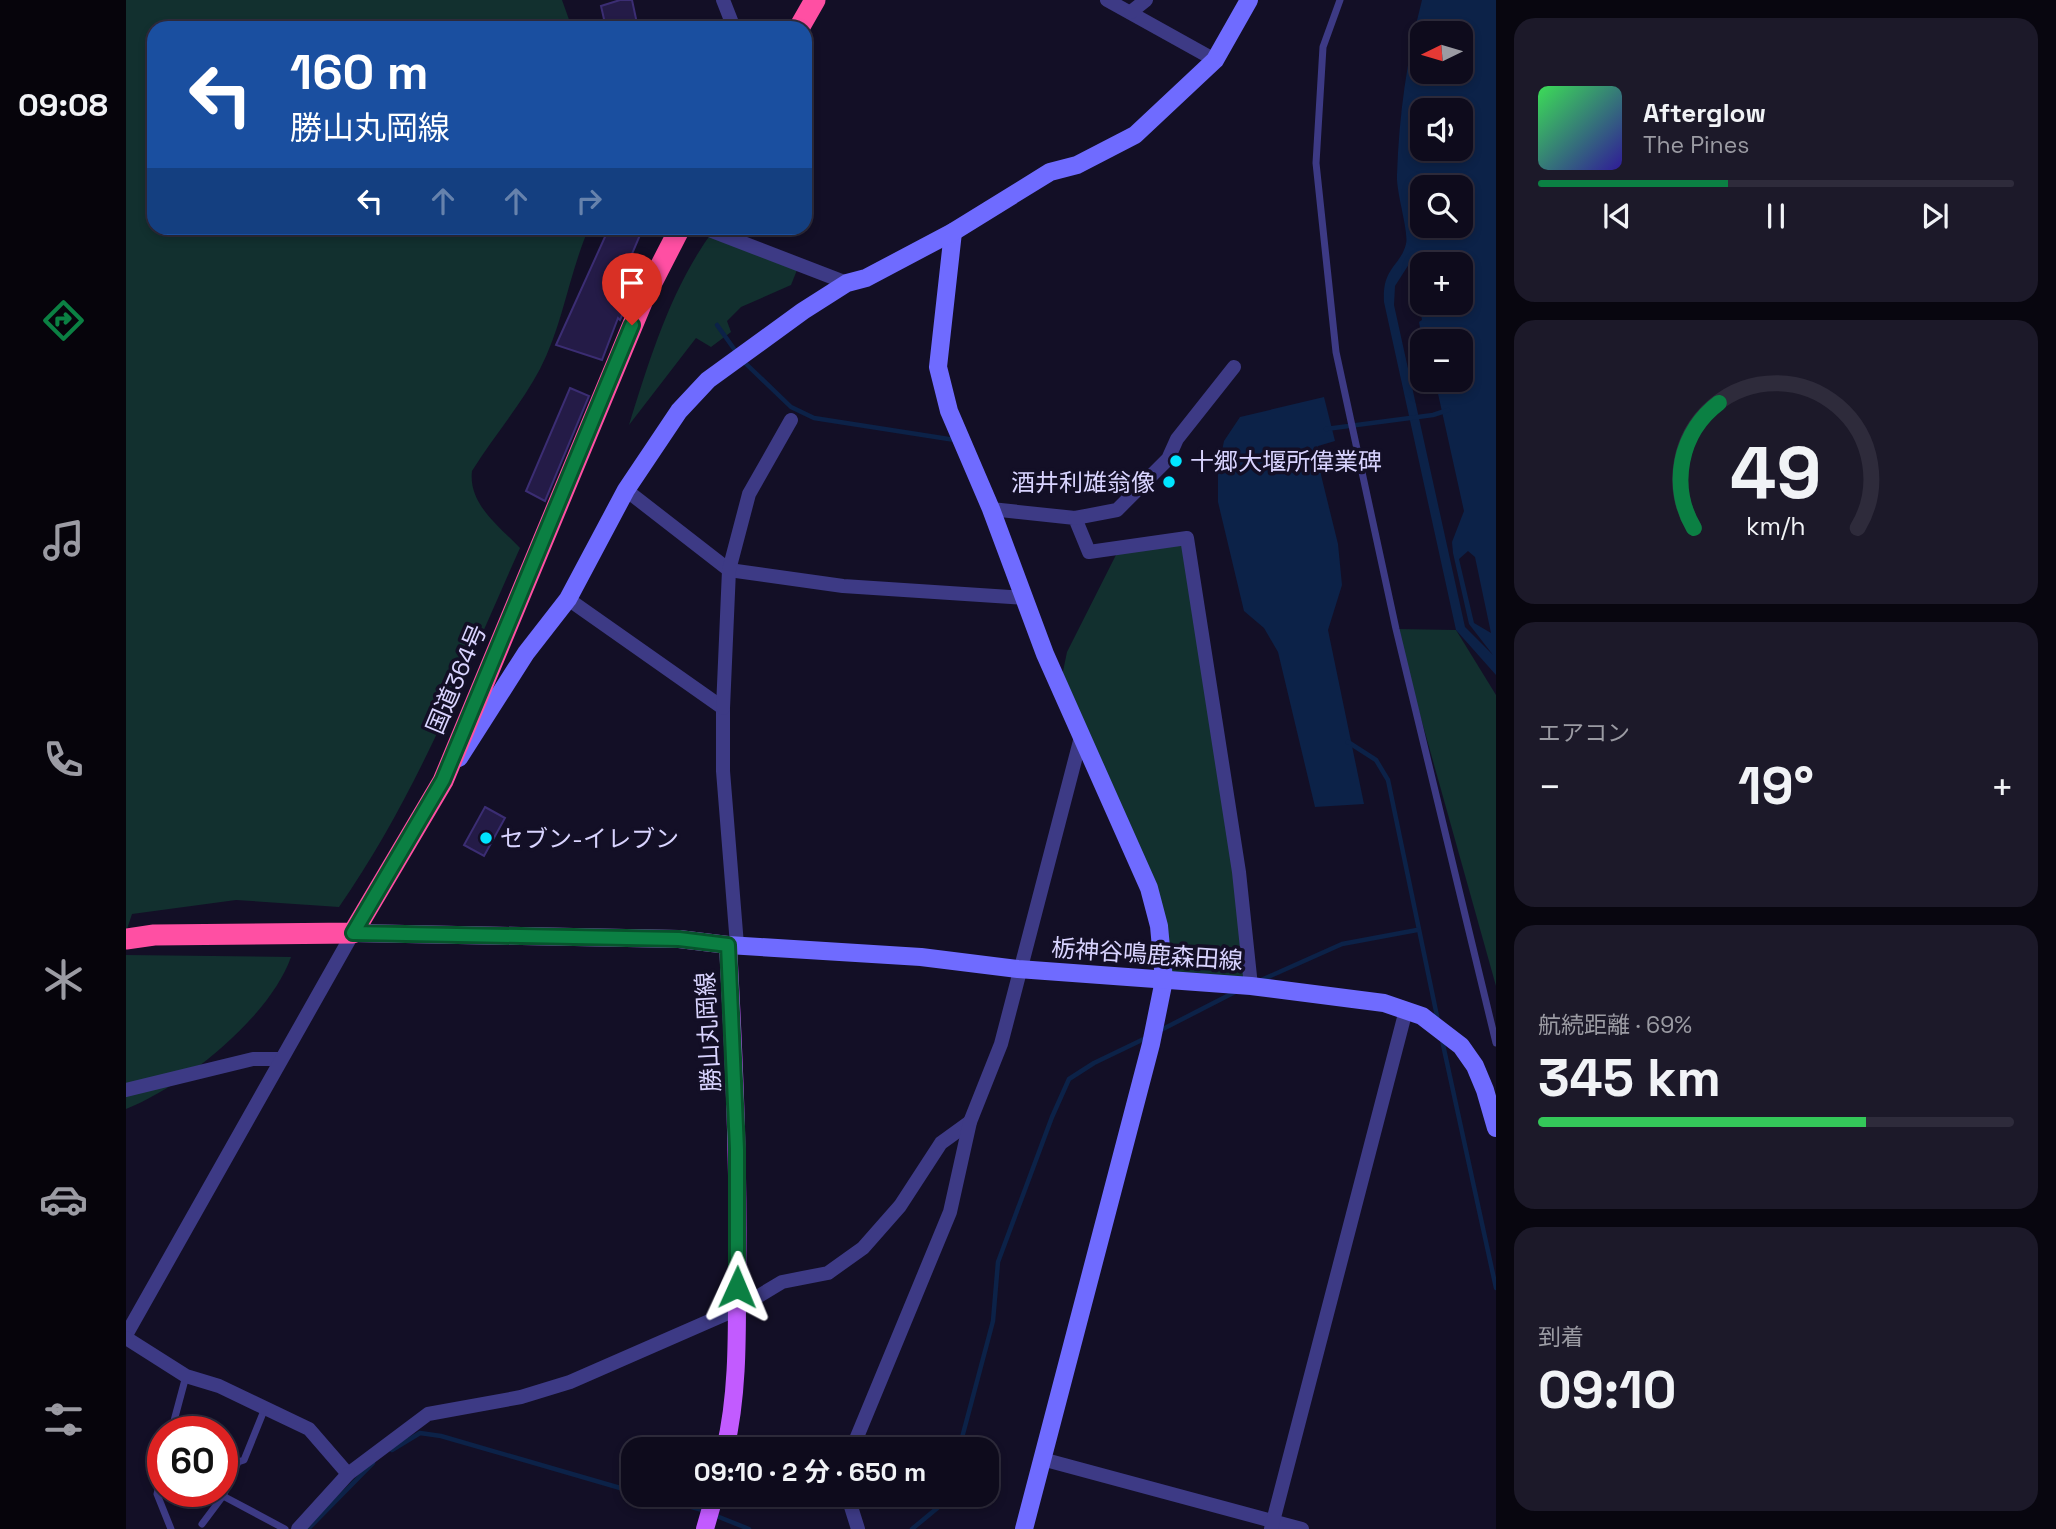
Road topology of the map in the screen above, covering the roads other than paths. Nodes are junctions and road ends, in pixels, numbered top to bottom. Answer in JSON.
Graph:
{"nodes":[{"id":1,"x":723,"y":0,"type":"edge"},
{"id":2,"x":815,"y":0,"type":"edge"},
{"id":3,"x":1107,"y":0,"type":"edge"},
{"id":4,"x":1146,"y":0,"type":"edge"},
{"id":5,"x":1249,"y":0,"type":"edge"},
{"id":6,"x":1340,"y":0,"type":"edge"},
{"id":7,"x":1131,"y":12,"type":"junction"},
{"id":8,"x":731,"y":21,"type":"edge"},
{"id":9,"x":803,"y":21,"type":"edge"},
{"id":10,"x":1215,"y":60,"type":"junction"},
{"id":11,"x":953,"y":232,"type":"junction"},
{"id":12,"x":676,"y":235,"type":"edge"},
{"id":13,"x":722,"y":235,"type":"edge"},
{"id":14,"x":847,"y":284,"type":"junction"},
{"id":15,"x":1234,"y":367,"type":"dead end"},
{"id":16,"x":791,"y":420,"type":"dead end"},
{"id":17,"x":626,"y":490,"type":"junction"},
{"id":18,"x":991,"y":509,"type":"junction"},
{"id":19,"x":1075,"y":517,"type":"junction"},
{"id":20,"x":729,"y":570,"type":"junction"},
{"id":21,"x":1025,"y":598,"type":"junction"},
{"id":22,"x":568,"y":599,"type":"junction"},
{"id":23,"x":723,"y":708,"type":"junction"},
{"id":24,"x":1081,"y":737,"type":"junction"},
{"id":25,"x":443,"y":780,"type":"junction"},
{"id":26,"x":353,"y":933,"type":"junction"},
{"id":27,"x":126,"y":939,"type":"edge"},
{"id":28,"x":732,"y":945,"type":"junction"},
{"id":29,"x":1018,"y":969,"type":"junction"},
{"id":30,"x":1164,"y":980,"type":"junction"},
{"id":31,"x":1251,"y":986,"type":"junction"},
{"id":32,"x":1414,"y":1013,"type":"junction"},
{"id":33,"x":1496,"y":1043,"type":"edge"},
{"id":34,"x":280,"y":1059,"type":"junction"},
{"id":35,"x":126,"y":1090,"type":"edge"},
{"id":36,"x":970,"y":1122,"type":"junction"},
{"id":37,"x":1496,"y":1128,"type":"edge"},
{"id":38,"x":737,"y":1309,"type":"junction"},
{"id":39,"x":126,"y":1337,"type":"edge"},
{"id":40,"x":186,"y":1376,"type":"junction"},
{"id":41,"x":264,"y":1408,"type":"junction"},
{"id":42,"x":175,"y":1416,"type":"edge"},
{"id":43,"x":728,"y":1437,"type":"edge"},
{"id":44,"x":857,"y":1437,"type":"edge"},
{"id":45,"x":1042,"y":1459,"type":"junction"},
{"id":46,"x":238,"y":1462,"type":"edge"},
{"id":47,"x":348,"y":1474,"type":"junction"},
{"id":48,"x":238,"y":1504,"type":"edge"},
{"id":49,"x":162,"y":1507,"type":"edge"},
{"id":50,"x":215,"y":1507,"type":"edge"},
{"id":51,"x":711,"y":1507,"type":"edge"},
{"id":52,"x":851,"y":1507,"type":"edge"},
{"id":53,"x":202,"y":1524,"type":"dead end"},
{"id":54,"x":1272,"y":1525,"type":"edge"},
{"id":55,"x":171,"y":1529,"type":"edge"},
{"id":56,"x":285,"y":1529,"type":"edge"},
{"id":57,"x":298,"y":1529,"type":"edge"},
{"id":58,"x":705,"y":1529,"type":"edge"},
{"id":59,"x":859,"y":1529,"type":"edge"},
{"id":60,"x":1024,"y":1529,"type":"edge"},
{"id":61,"x":1302,"y":1529,"type":"edge"}],
"edges":[{"from":1,"to":8,"type":"street"},
{"from":2,"to":9,"type":"highway"},
{"from":3,"to":7,"type":"street"},
{"from":4,"to":7,"type":"street"},
{"from":5,"to":10,"type":"street"},
{"from":6,"to":33,"type":"lane"},
{"from":7,"to":10,"type":"street"},
{"from":10,"to":11,"type":"street"},
{"from":11,"to":14,"type":"street"},
{"from":11,"to":18,"type":"street"},
{"from":12,"to":25,"type":"highway","name":"国道364号"},
{"from":13,"to":14,"type":"street"},
{"from":14,"to":17,"type":"street"},
{"from":15,"to":19,"type":"street"},
{"from":16,"to":20,"type":"street"},
{"from":17,"to":20,"type":"street"},
{"from":17,"to":22,"type":"street"},
{"from":18,"to":19,"type":"street"},
{"from":18,"to":21,"type":"street"},
{"from":19,"to":31,"type":"street"},
{"from":20,"to":21,"type":"street"},
{"from":20,"to":23,"type":"street"},
{"from":21,"to":24,"type":"street"},
{"from":22,"to":23,"type":"street"},
{"from":22,"to":25,"type":"street"},
{"from":23,"to":28,"type":"street"},
{"from":24,"to":29,"type":"street"},
{"from":24,"to":30,"type":"street"},
{"from":25,"to":26,"type":"highway","name":"国道364号"},
{"from":26,"to":27,"type":"highway"},
{"from":26,"to":28,"type":"main road","name":"勝山丸岡線"},
{"from":26,"to":34,"type":"street"},
{"from":28,"to":29,"type":"street","name":"栃神谷鳴鹿森田線"},
{"from":28,"to":38,"type":"main road","name":"勝山丸岡線"},
{"from":29,"to":30,"type":"street","name":"栃神谷鳴鹿森田線"},
{"from":29,"to":36,"type":"street"},
{"from":30,"to":31,"type":"street","name":"栃神谷鳴鹿森田線"},
{"from":30,"to":45,"type":"street"},
{"from":31,"to":32,"type":"street","name":"栃神谷鳴鹿森田線"},
{"from":32,"to":37,"type":"street","name":"栃神谷鳴鹿森田線"},
{"from":32,"to":54,"type":"street"},
{"from":34,"to":35,"type":"street"},
{"from":34,"to":39,"type":"street"},
{"from":36,"to":38,"type":"street"},
{"from":36,"to":44,"type":"street"},
{"from":38,"to":43,"type":"main road","name":"勝山丸岡線"},
{"from":38,"to":47,"type":"street"},
{"from":39,"to":40,"type":"street"},
{"from":40,"to":41,"type":"street"},
{"from":40,"to":42,"type":"lane"},
{"from":41,"to":46,"type":"lane"},
{"from":41,"to":47,"type":"street"},
{"from":45,"to":54,"type":"street"},
{"from":45,"to":60,"type":"street"},
{"from":47,"to":57,"type":"street"},
{"from":48,"to":56,"type":"lane"},
{"from":49,"to":55,"type":"lane"},
{"from":50,"to":53,"type":"lane"},
{"from":51,"to":58,"type":"main road"},
{"from":52,"to":59,"type":"street"},
{"from":54,"to":61,"type":"street"}]}
